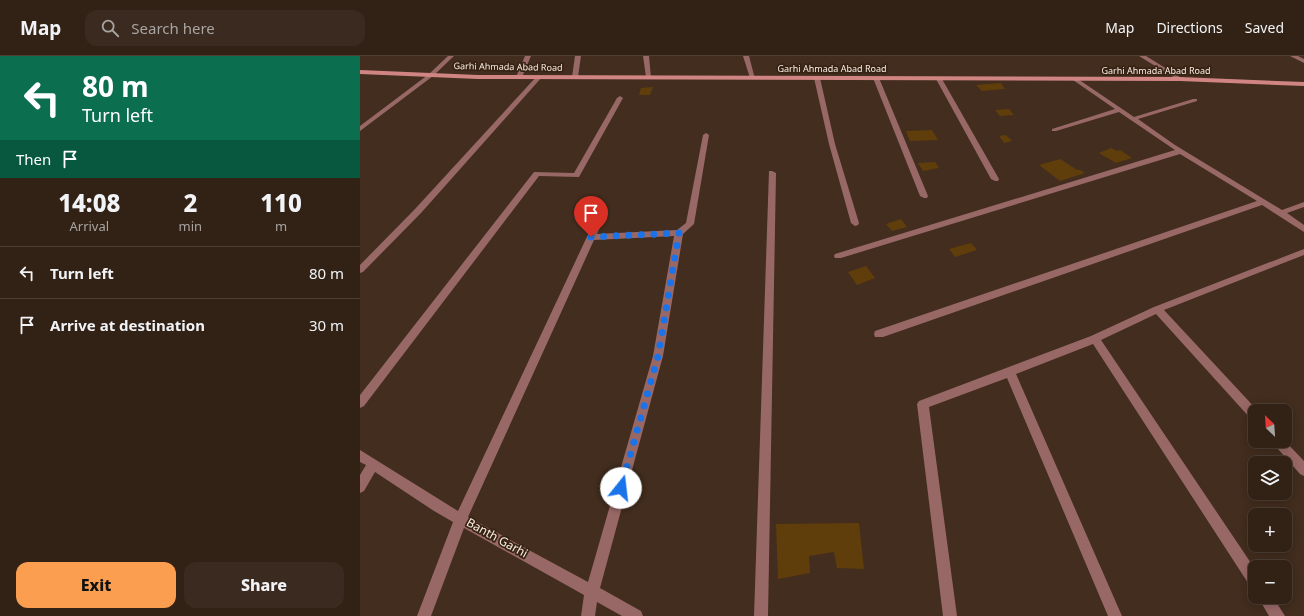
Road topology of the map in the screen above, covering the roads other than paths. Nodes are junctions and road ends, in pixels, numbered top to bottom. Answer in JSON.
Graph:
{"nodes":[{"id":1,"x":450,"y":56,"type":"edge"},
{"id":2,"x":528,"y":56,"type":"edge"},
{"id":3,"x":578,"y":56,"type":"edge"},
{"id":4,"x":646,"y":56,"type":"edge"},
{"id":5,"x":746,"y":56,"type":"edge"},
{"id":6,"x":1142,"y":56,"type":"edge"},
{"id":7,"x":1293,"y":56,"type":"edge"},
{"id":8,"x":1304,"y":61,"type":"edge"},
{"id":9,"x":361,"y":72,"type":"edge"},
{"id":10,"x":431,"y":75,"type":"junction"},
{"id":11,"x":519,"y":77,"type":"junction"},
{"id":12,"x":539,"y":77,"type":"junction"},
{"id":13,"x":575,"y":77,"type":"junction"},
{"id":14,"x":649,"y":77,"type":"junction"},
{"id":15,"x":753,"y":78,"type":"junction"},
{"id":16,"x":817,"y":78,"type":"junction"},
{"id":17,"x":876,"y":78,"type":"junction"},
{"id":18,"x":940,"y":79,"type":"junction"},
{"id":19,"x":1075,"y":79,"type":"junction"},
{"id":20,"x":1180,"y":79,"type":"junction"},
{"id":21,"x":1304,"y":84,"type":"edge"},
{"id":22,"x":620,"y":98,"type":"dead end"},
{"id":23,"x":1195,"y":100,"type":"dead end"},
{"id":24,"x":1120,"y":110,"type":"junction"},
{"id":25,"x":1133,"y":119,"type":"junction"},
{"id":26,"x":360,"y":129,"type":"edge"},
{"id":27,"x":1054,"y":130,"type":"dead end"},
{"id":28,"x":706,"y":135,"type":"dead end"},
{"id":29,"x":1181,"y":151,"type":"junction"},
{"id":30,"x":772,"y":173,"type":"dead end"},
{"id":31,"x":995,"y":178,"type":"dead end"},
{"id":32,"x":924,"y":196,"type":"dead end"},
{"id":33,"x":1263,"y":202,"type":"junction"},
{"id":34,"x":1304,"y":204,"type":"edge"},
{"id":35,"x":604,"y":209,"type":"dead end"},
{"id":36,"x":1281,"y":213,"type":"junction"},
{"id":37,"x":855,"y":223,"type":"dead end"},
{"id":38,"x":1304,"y":229,"type":"edge"},
{"id":39,"x":679,"y":233,"type":"junction"},
{"id":40,"x":591,"y":237,"type":"junction"},
{"id":41,"x":1304,"y":252,"type":"edge"},
{"id":42,"x":838,"y":256,"type":"dead end"},
{"id":43,"x":360,"y":270,"type":"edge"},
{"id":44,"x":1157,"y":309,"type":"junction"},
{"id":45,"x":879,"y":334,"type":"dead end"},
{"id":46,"x":1095,"y":339,"type":"junction"},
{"id":47,"x":1010,"y":372,"type":"junction"},
{"id":48,"x":360,"y":403,"type":"edge"},
{"id":49,"x":1248,"y":408,"type":"edge"},
{"id":50,"x":1284,"y":448,"type":"edge"},
{"id":51,"x":360,"y":455,"type":"edge"},
{"id":52,"x":373,"y":464,"type":"junction"},
{"id":53,"x":1304,"y":470,"type":"edge"},
{"id":54,"x":360,"y":487,"type":"edge"},
{"id":55,"x":461,"y":518,"type":"junction"},
{"id":56,"x":1248,"y":570,"type":"edge"},
{"id":57,"x":592,"y":592,"type":"junction"},
{"id":58,"x":1270,"y":604,"type":"edge"},
{"id":59,"x":424,"y":616,"type":"edge"},
{"id":60,"x":588,"y":616,"type":"edge"},
{"id":61,"x":636,"y":616,"type":"edge"},
{"id":62,"x":761,"y":616,"type":"edge"},
{"id":63,"x":950,"y":616,"type":"edge"},
{"id":64,"x":1115,"y":616,"type":"edge"},
{"id":65,"x":1278,"y":616,"type":"edge"}],
"edges":[{"from":1,"to":10,"type":"street"},
{"from":2,"to":11,"type":"street"},
{"from":3,"to":13,"type":"street"},
{"from":4,"to":14,"type":"street"},
{"from":5,"to":15,"type":"street"},
{"from":6,"to":20,"type":"street"},
{"from":7,"to":8,"type":"street"},
{"from":9,"to":10,"type":"street","name":"Garhi Ahmada Abad Road"},
{"from":10,"to":11,"type":"street","name":"Garhi Ahmada Abad Road"},
{"from":10,"to":26,"type":"street"},
{"from":11,"to":12,"type":"street","name":"Garhi Ahmada Abad Road"},
{"from":12,"to":13,"type":"street","name":"Garhi Ahmada Abad Road"},
{"from":12,"to":43,"type":"street"},
{"from":13,"to":14,"type":"street","name":"Garhi Ahmada Abad Road"},
{"from":14,"to":15,"type":"street","name":"Garhi Ahmada Abad Road"},
{"from":15,"to":16,"type":"street","name":"Garhi Ahmada Abad Road"},
{"from":16,"to":17,"type":"street","name":"Garhi Ahmada Abad Road"},
{"from":16,"to":37,"type":"street"},
{"from":17,"to":18,"type":"street","name":"Garhi Ahmada Abad Road"},
{"from":17,"to":32,"type":"street"},
{"from":18,"to":19,"type":"street","name":"Garhi Ahmada Abad Road"},
{"from":18,"to":31,"type":"street"},
{"from":19,"to":20,"type":"street","name":"Garhi Ahmada Abad Road"},
{"from":19,"to":24,"type":"street"},
{"from":20,"to":21,"type":"street","name":"Garhi Ahmada Abad Road"},
{"from":22,"to":48,"type":"street"},
{"from":23,"to":25,"type":"street"},
{"from":24,"to":25,"type":"street"},
{"from":24,"to":27,"type":"street"},
{"from":25,"to":29,"type":"street"},
{"from":28,"to":39,"type":"street"},
{"from":29,"to":33,"type":"street"},
{"from":29,"to":42,"type":"street"},
{"from":30,"to":62,"type":"street"},
{"from":33,"to":36,"type":"street"},
{"from":33,"to":45,"type":"street"},
{"from":34,"to":36,"type":"street"},
{"from":35,"to":40,"type":"street"},
{"from":36,"to":38,"type":"street"},
{"from":39,"to":40,"type":"street"},
{"from":39,"to":57,"type":"street"},
{"from":40,"to":55,"type":"street"},
{"from":41,"to":44,"type":"street"},
{"from":44,"to":46,"type":"street"},
{"from":44,"to":49,"type":"street"},
{"from":46,"to":47,"type":"street"},
{"from":46,"to":56,"type":"street"},
{"from":47,"to":63,"type":"street"},
{"from":47,"to":64,"type":"street"},
{"from":50,"to":53,"type":"street"},
{"from":51,"to":52,"type":"street","name":"Banth Garhi"},
{"from":52,"to":54,"type":"street"},
{"from":52,"to":55,"type":"street","name":"Banth Garhi"},
{"from":55,"to":57,"type":"street","name":"Banth Garhi"},
{"from":55,"to":59,"type":"street"},
{"from":57,"to":60,"type":"street"},
{"from":57,"to":61,"type":"street","name":"Banth Garhi"},
{"from":58,"to":65,"type":"street"}]}
